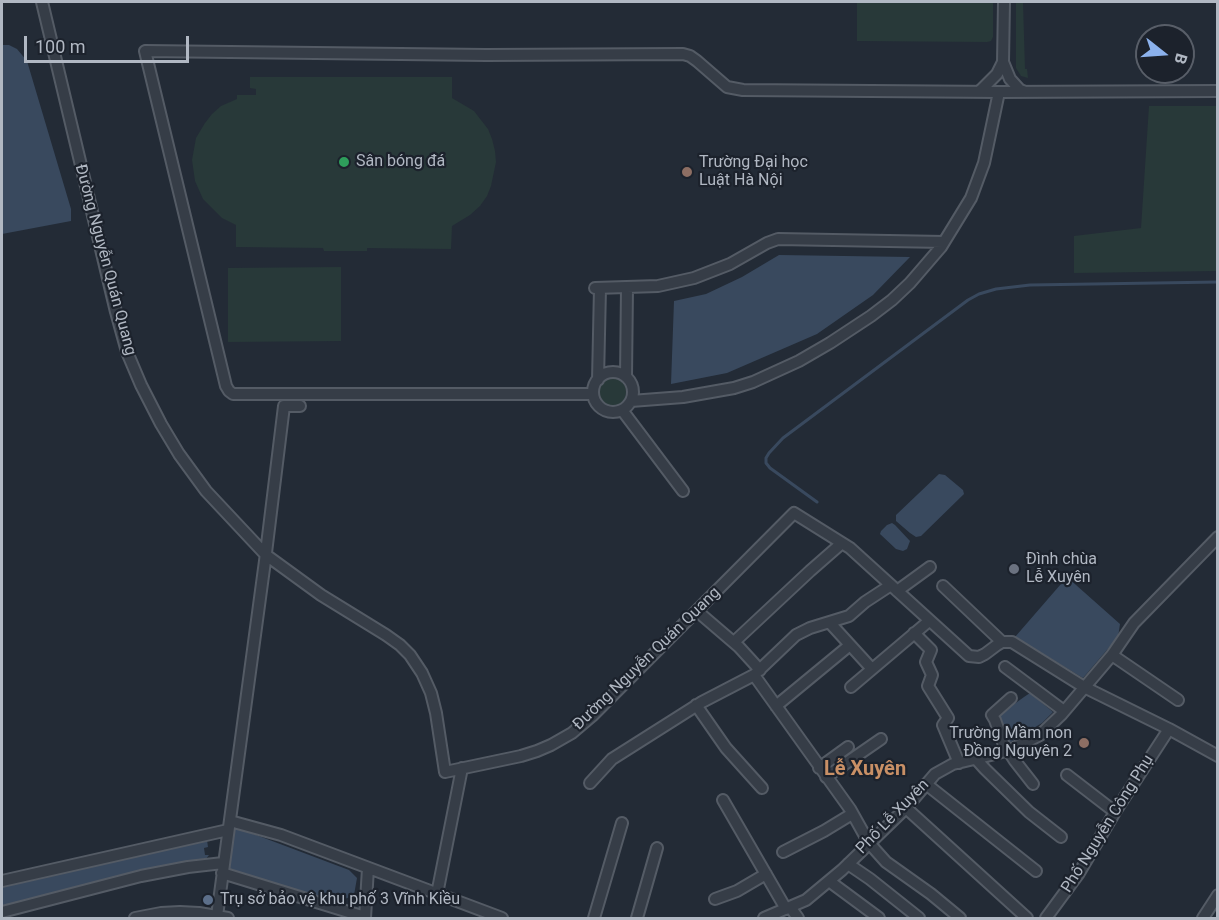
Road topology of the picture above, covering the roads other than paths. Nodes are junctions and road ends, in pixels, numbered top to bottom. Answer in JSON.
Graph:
{"nodes":[{"id":1,"x":42,"y":2,"type":"edge"},
{"id":2,"x":1004,"y":2,"type":"edge"},
{"id":3,"x":1003,"y":62,"type":"junction"},
{"id":4,"x":1218,"y":91,"type":"edge"},
{"id":5,"x":979,"y":92,"type":"junction"},
{"id":6,"x":999,"y":92,"type":"junction"},
{"id":7,"x":1025,"y":92,"type":"junction"},
{"id":8,"x":944,"y":242,"type":"junction"},
{"id":9,"x":627,"y":288,"type":"junction"},
{"id":10,"x":626,"y":377,"type":"junction"},
{"id":11,"x":598,"y":380,"type":"junction"},
{"id":12,"x":593,"y":393,"type":"junction"},
{"id":13,"x":631,"y":401,"type":"junction"},
{"id":14,"x":300,"y":406,"type":"dead end"},
{"id":15,"x":622,"y":410,"type":"junction"},
{"id":16,"x":683,"y":491,"type":"dead end"},
{"id":17,"x":1218,"y":537,"type":"edge"},
{"id":18,"x":842,"y":543,"type":"junction"},
{"id":19,"x":266,"y":555,"type":"junction"},
{"id":20,"x":930,"y":567,"type":"dead end"},
{"id":21,"x":943,"y":586,"type":"dead end"},
{"id":22,"x":894,"y":588,"type":"junction"},
{"id":23,"x":697,"y":611,"type":"junction"},
{"id":24,"x":929,"y":621,"type":"junction"},
{"id":25,"x":830,"y":623,"type":"junction"},
{"id":26,"x":914,"y":633,"type":"junction"},
{"id":27,"x":734,"y":642,"type":"junction"},
{"id":28,"x":1002,"y":642,"type":"junction"},
{"id":29,"x":850,"y":645,"type":"junction"},
{"id":30,"x":1112,"y":655,"type":"junction"},
{"id":31,"x":1005,"y":667,"type":"dead end"},
{"id":32,"x":872,"y":669,"type":"junction"},
{"id":33,"x":757,"y":672,"type":"junction"},
{"id":34,"x":851,"y":687,"type":"dead end"},
{"id":35,"x":1084,"y":687,"type":"junction"},
{"id":36,"x":1011,"y":698,"type":"dead end"},
{"id":37,"x":1179,"y":700,"type":"dead end"},
{"id":38,"x":696,"y":705,"type":"junction"},
{"id":39,"x":776,"y":706,"type":"junction"},
{"id":40,"x":1064,"y":711,"type":"junction"},
{"id":41,"x":1169,"y":729,"type":"junction"},
{"id":42,"x":881,"y":739,"type":"dead end"},
{"id":43,"x":848,"y":747,"type":"dead end"},
{"id":44,"x":1007,"y":750,"type":"junction"},
{"id":45,"x":1218,"y":756,"type":"edge"},
{"id":46,"x":976,"y":759,"type":"junction"},
{"id":47,"x":959,"y":763,"type":"junction"},
{"id":48,"x":462,"y":768,"type":"junction"},
{"id":49,"x":819,"y":768,"type":"junction"},
{"id":50,"x":1067,"y":775,"type":"dead end"},
{"id":51,"x":826,"y":777,"type":"junction"},
{"id":52,"x":590,"y":783,"type":"dead end"},
{"id":53,"x":926,"y":784,"type":"junction"},
{"id":54,"x":1033,"y":784,"type":"dead end"},
{"id":55,"x":762,"y":788,"type":"dead end"},
{"id":56,"x":723,"y":800,"type":"dead end"},
{"id":57,"x":906,"y":808,"type":"junction"},
{"id":58,"x":1115,"y":812,"type":"junction"},
{"id":59,"x":852,"y":814,"type":"junction"},
{"id":60,"x":622,"y":823,"type":"dead end"},
{"id":61,"x":229,"y":825,"type":"junction"},
{"id":62,"x":1060,"y":837,"type":"dead end"},
{"id":63,"x":869,"y":843,"type":"junction"},
{"id":64,"x":657,"y":848,"type":"dead end"},
{"id":65,"x":783,"y":852,"type":"dead end"},
{"id":66,"x":848,"y":864,"type":"junction"},
{"id":67,"x":223,"y":868,"type":"junction"},
{"id":68,"x":368,"y":868,"type":"junction"},
{"id":69,"x":1036,"y":871,"type":"dead end"},
{"id":70,"x":766,"y":874,"type":"junction"},
{"id":71,"x":2,"y":881,"type":"edge"},
{"id":72,"x":829,"y":881,"type":"junction"},
{"id":73,"x":437,"y":894,"type":"junction"},
{"id":74,"x":1218,"y":895,"type":"edge"},
{"id":75,"x":715,"y":899,"type":"dead end"},
{"id":76,"x":788,"y":908,"type":"junction"},
{"id":77,"x":2,"y":912,"type":"edge"},
{"id":78,"x":180,"y":915,"type":"edge"},
{"id":79,"x":222,"y":917,"type":"edge"},
{"id":80,"x":135,"y":918,"type":"edge"},
{"id":81,"x":365,"y":918,"type":"edge"},
{"id":82,"x":502,"y":918,"type":"edge"},
{"id":83,"x":594,"y":918,"type":"edge"},
{"id":84,"x":637,"y":918,"type":"edge"},
{"id":85,"x":764,"y":918,"type":"edge"},
{"id":86,"x":798,"y":918,"type":"edge"},
{"id":87,"x":879,"y":918,"type":"edge"},
{"id":88,"x":919,"y":918,"type":"edge"},
{"id":89,"x":960,"y":918,"type":"edge"},
{"id":90,"x":1027,"y":918,"type":"edge"},
{"id":91,"x":1046,"y":918,"type":"edge"},
{"id":92,"x":1203,"y":918,"type":"edge"}],
"edges":[{"from":1,"to":19,"type":"street","name":"Đường Nguyễn Quán Quang"},
{"from":2,"to":3,"type":"street"},
{"from":3,"to":5,"type":"street"},
{"from":3,"to":7,"type":"street"},
{"from":4,"to":7,"type":"street"},
{"from":5,"to":6,"type":"street"},
{"from":5,"to":12,"type":"street"},
{"from":6,"to":7,"type":"street"},
{"from":6,"to":8,"type":"street"},
{"from":8,"to":9,"type":"street"},
{"from":8,"to":13,"type":"street"},
{"from":9,"to":10,"type":"street"},
{"from":9,"to":11,"type":"street"},
{"from":10,"to":11,"type":"street"},
{"from":10,"to":13,"type":"street"},
{"from":11,"to":12,"type":"street"},
{"from":12,"to":15,"type":"street"},
{"from":13,"to":15,"type":"street"},
{"from":14,"to":19,"type":"street"},
{"from":15,"to":16,"type":"street"},
{"from":17,"to":30,"type":"street","name":"Phố Lễ Xuyên"},
{"from":18,"to":22,"type":"street","name":"Đường Nguyễn Quán Quang"},
{"from":18,"to":23,"type":"street","name":"Đường Nguyễn Quán Quang"},
{"from":18,"to":27,"type":"street"},
{"from":19,"to":48,"type":"street","name":"Đường Nguyễn Quán Quang"},
{"from":19,"to":61,"type":"street"},
{"from":20,"to":22,"type":"street"},
{"from":21,"to":28,"type":"street"},
{"from":22,"to":24,"type":"street","name":"Đường Nguyễn Quán Quang"},
{"from":22,"to":25,"type":"street"},
{"from":23,"to":27,"type":"street"},
{"from":23,"to":48,"type":"street","name":"Đường Nguyễn Quán Quang"},
{"from":24,"to":26,"type":"street"},
{"from":24,"to":28,"type":"street","name":"Đường Nguyễn Quán Quang"},
{"from":25,"to":29,"type":"street"},
{"from":25,"to":33,"type":"street"},
{"from":26,"to":32,"type":"street"},
{"from":26,"to":47,"type":"street"},
{"from":27,"to":33,"type":"street"},
{"from":28,"to":35,"type":"street"},
{"from":29,"to":32,"type":"street"},
{"from":29,"to":39,"type":"street"},
{"from":30,"to":35,"type":"street","name":"Phố Lễ Xuyên"},
{"from":30,"to":37,"type":"street"},
{"from":31,"to":40,"type":"street"},
{"from":32,"to":34,"type":"street"},
{"from":33,"to":38,"type":"street"},
{"from":33,"to":39,"type":"street"},
{"from":35,"to":40,"type":"street","name":"Phố Lễ Xuyên"},
{"from":35,"to":41,"type":"street"},
{"from":36,"to":44,"type":"street"},
{"from":38,"to":52,"type":"street"},
{"from":38,"to":55,"type":"street"},
{"from":39,"to":49,"type":"street"},
{"from":40,"to":44,"type":"street","name":"Phố Lễ Xuyên"},
{"from":41,"to":45,"type":"street"},
{"from":41,"to":58,"type":"street","name":"Phố Nguyễn Công Phụ"},
{"from":42,"to":51,"type":"street"},
{"from":43,"to":49,"type":"street"},
{"from":44,"to":46,"type":"street","name":"Phố Lễ Xuyên"},
{"from":44,"to":54,"type":"street"},
{"from":46,"to":47,"type":"street","name":"Phố Lễ Xuyên"},
{"from":46,"to":62,"type":"street"},
{"from":47,"to":53,"type":"street","name":"Phố Lễ Xuyên"},
{"from":48,"to":73,"type":"street"},
{"from":49,"to":51,"type":"street"},
{"from":50,"to":58,"type":"street"},
{"from":51,"to":59,"type":"street"},
{"from":53,"to":57,"type":"street","name":"Phố Lễ Xuyên"},
{"from":53,"to":69,"type":"street"},
{"from":56,"to":70,"type":"street"},
{"from":57,"to":63,"type":"street","name":"Phố Lễ Xuyên"},
{"from":57,"to":90,"type":"street"},
{"from":58,"to":91,"type":"street","name":"Phố Nguyễn Công Phụ"},
{"from":59,"to":63,"type":"street"},
{"from":59,"to":65,"type":"street"},
{"from":60,"to":83,"type":"street"},
{"from":61,"to":67,"type":"street"},
{"from":61,"to":68,"type":"street"},
{"from":61,"to":71,"type":"street"},
{"from":63,"to":66,"type":"street","name":"Phố Lễ Xuyên"},
{"from":63,"to":89,"type":"street"},
{"from":64,"to":84,"type":"street"},
{"from":66,"to":72,"type":"street","name":"Phố Lễ Xuyên"},
{"from":66,"to":88,"type":"street"},
{"from":67,"to":77,"type":"street"},
{"from":67,"to":79,"type":"street"},
{"from":67,"to":81,"type":"street"},
{"from":68,"to":73,"type":"street"},
{"from":68,"to":81,"type":"street"},
{"from":70,"to":75,"type":"street"},
{"from":70,"to":76,"type":"street"},
{"from":72,"to":76,"type":"street","name":"Phố Lễ Xuyên"},
{"from":72,"to":87,"type":"street"},
{"from":73,"to":82,"type":"street"},
{"from":74,"to":92,"type":"street"},
{"from":76,"to":85,"type":"street","name":"Phố Lễ Xuyên"},
{"from":76,"to":86,"type":"street"},
{"from":78,"to":79,"type":"street"},
{"from":78,"to":80,"type":"street"}]}
